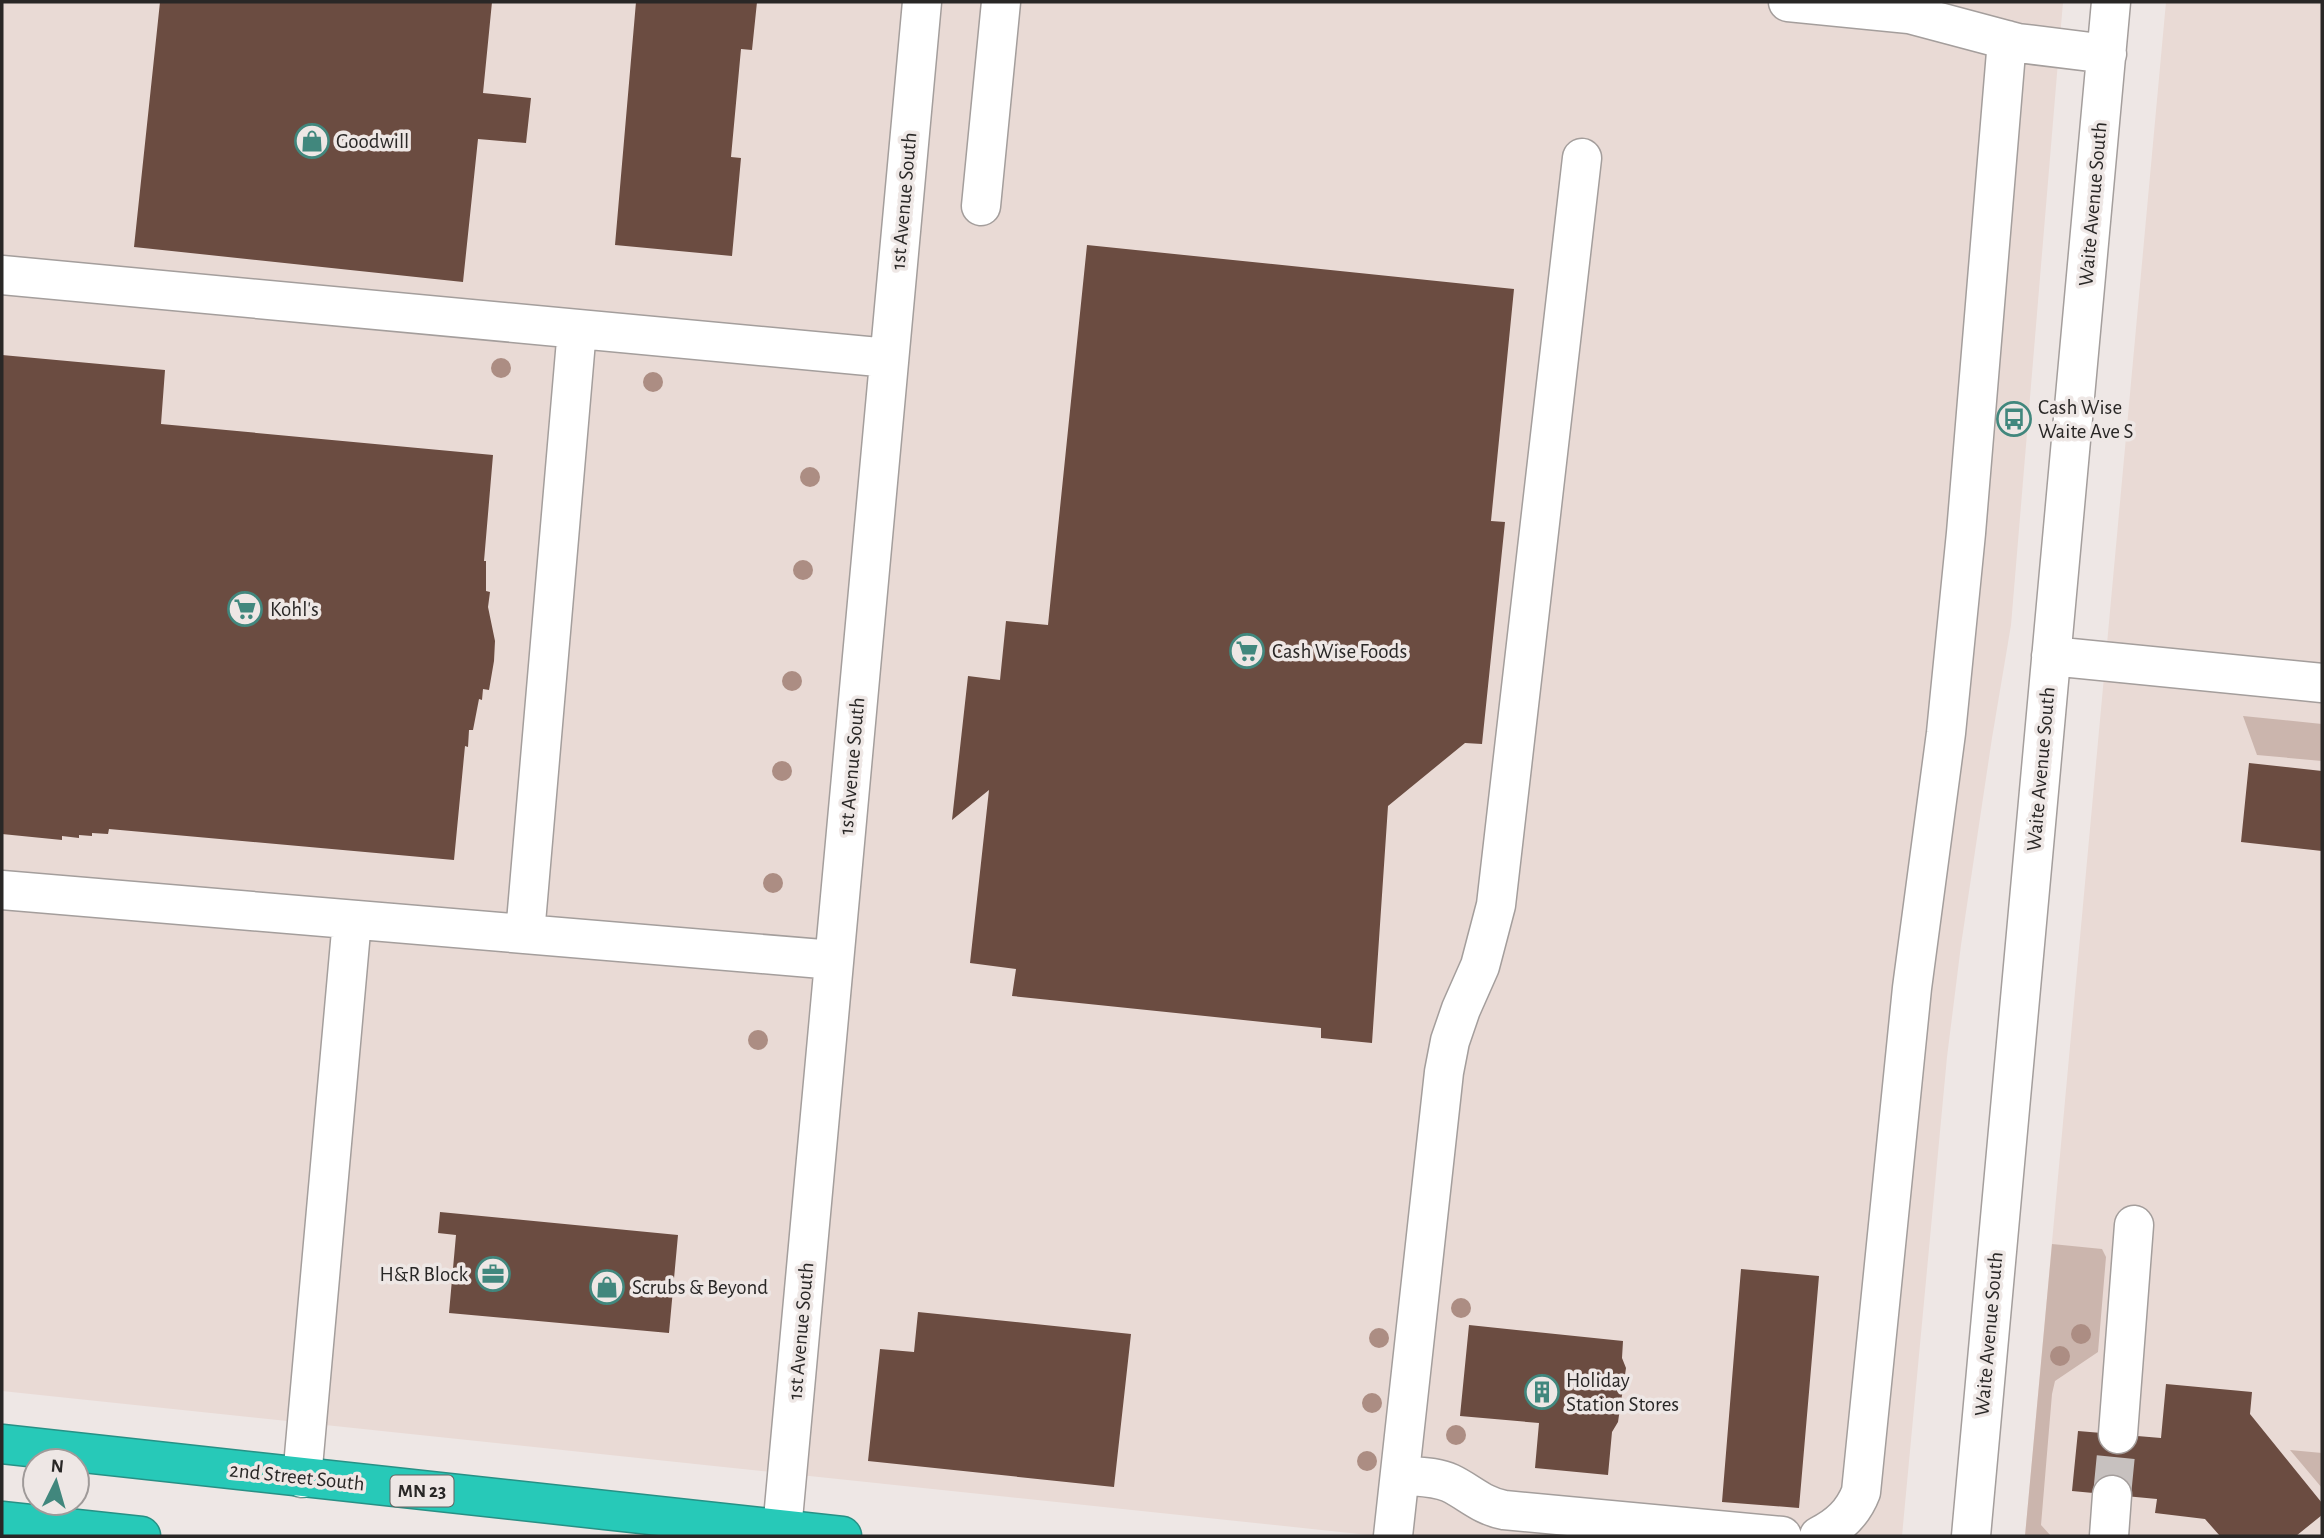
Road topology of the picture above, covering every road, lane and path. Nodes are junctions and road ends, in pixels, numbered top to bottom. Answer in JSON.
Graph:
{"nodes":[{"id":1,"x":922,"y":2,"type":"edge"},
{"id":2,"x":1002,"y":2,"type":"edge"},
{"id":3,"x":1788,"y":2,"type":"edge"},
{"id":4,"x":2111,"y":2,"type":"edge"},
{"id":5,"x":2007,"y":40,"type":"junction"},
{"id":6,"x":2107,"y":54,"type":"junction"},
{"id":7,"x":1582,"y":158,"type":"dead end"},
{"id":8,"x":981,"y":206,"type":"dead end"},
{"id":9,"x":2,"y":275,"type":"edge"},
{"id":10,"x":578,"y":329,"type":"junction"},
{"id":11,"x":890,"y":358,"type":"junction"},
{"id":12,"x":2051,"y":656,"type":"junction"},
{"id":13,"x":2322,"y":684,"type":"edge"},
{"id":14,"x":2,"y":890,"type":"edge"},
{"id":15,"x":352,"y":920,"type":"junction"},
{"id":16,"x":525,"y":934,"type":"junction"},
{"id":17,"x":834,"y":960,"type":"junction"},
{"id":18,"x":2134,"y":1225,"type":"dead end"},
{"id":19,"x":2118,"y":1434,"type":"tunnel mouth"},
{"id":20,"x":2,"y":1444,"type":"edge"},
{"id":21,"x":1400,"y":1475,"type":"junction"},
{"id":22,"x":302,"y":1478,"type":"junction"},
{"id":23,"x":2112,"y":1495,"type":"tunnel mouth"},
{"id":24,"x":2,"y":1521,"type":"edge"},
{"id":25,"x":782,"y":1530,"type":"junction"},
{"id":26,"x":141,"y":1536,"type":"edge"},
{"id":27,"x":842,"y":1536,"type":"edge"},
{"id":28,"x":1393,"y":1536,"type":"edge"},
{"id":29,"x":1782,"y":1536,"type":"edge"},
{"id":30,"x":1819,"y":1536,"type":"edge"},
{"id":31,"x":1971,"y":1536,"type":"edge"},
{"id":32,"x":2109,"y":1536,"type":"edge"}],
"edges":[{"from":1,"to":11,"type":"street","name":"1st Avenue South"},
{"from":2,"to":8,"type":"street"},
{"from":3,"to":5,"type":"street"},
{"from":4,"to":6,"type":"street","name":"Waite Avenue South"},
{"from":5,"to":6,"type":"street"},
{"from":5,"to":30,"type":"street"},
{"from":6,"to":12,"type":"street","name":"Waite Avenue South"},
{"from":7,"to":21,"type":"street"},
{"from":9,"to":10,"type":"street"},
{"from":10,"to":11,"type":"street"},
{"from":10,"to":16,"type":"street"},
{"from":11,"to":17,"type":"street","name":"1st Avenue South"},
{"from":12,"to":13,"type":"street"},
{"from":12,"to":31,"type":"street","name":"Waite Avenue South"},
{"from":14,"to":15,"type":"street"},
{"from":15,"to":16,"type":"street"},
{"from":15,"to":22,"type":"street"},
{"from":16,"to":17,"type":"street"},
{"from":17,"to":25,"type":"street","name":"1st Avenue South"},
{"from":18,"to":19,"type":"street"},
{"from":20,"to":22,"type":"highway","name":"2nd Street South","number":"MN 23"},
{"from":21,"to":28,"type":"street"},
{"from":21,"to":29,"type":"street"},
{"from":22,"to":25,"type":"highway","name":"2nd Street South","number":"MN 23"},
{"from":23,"to":32,"type":"street"},
{"from":24,"to":26,"type":"highway"},
{"from":25,"to":27,"type":"highway","name":"2nd Street South","number":"MN 23"}]}
